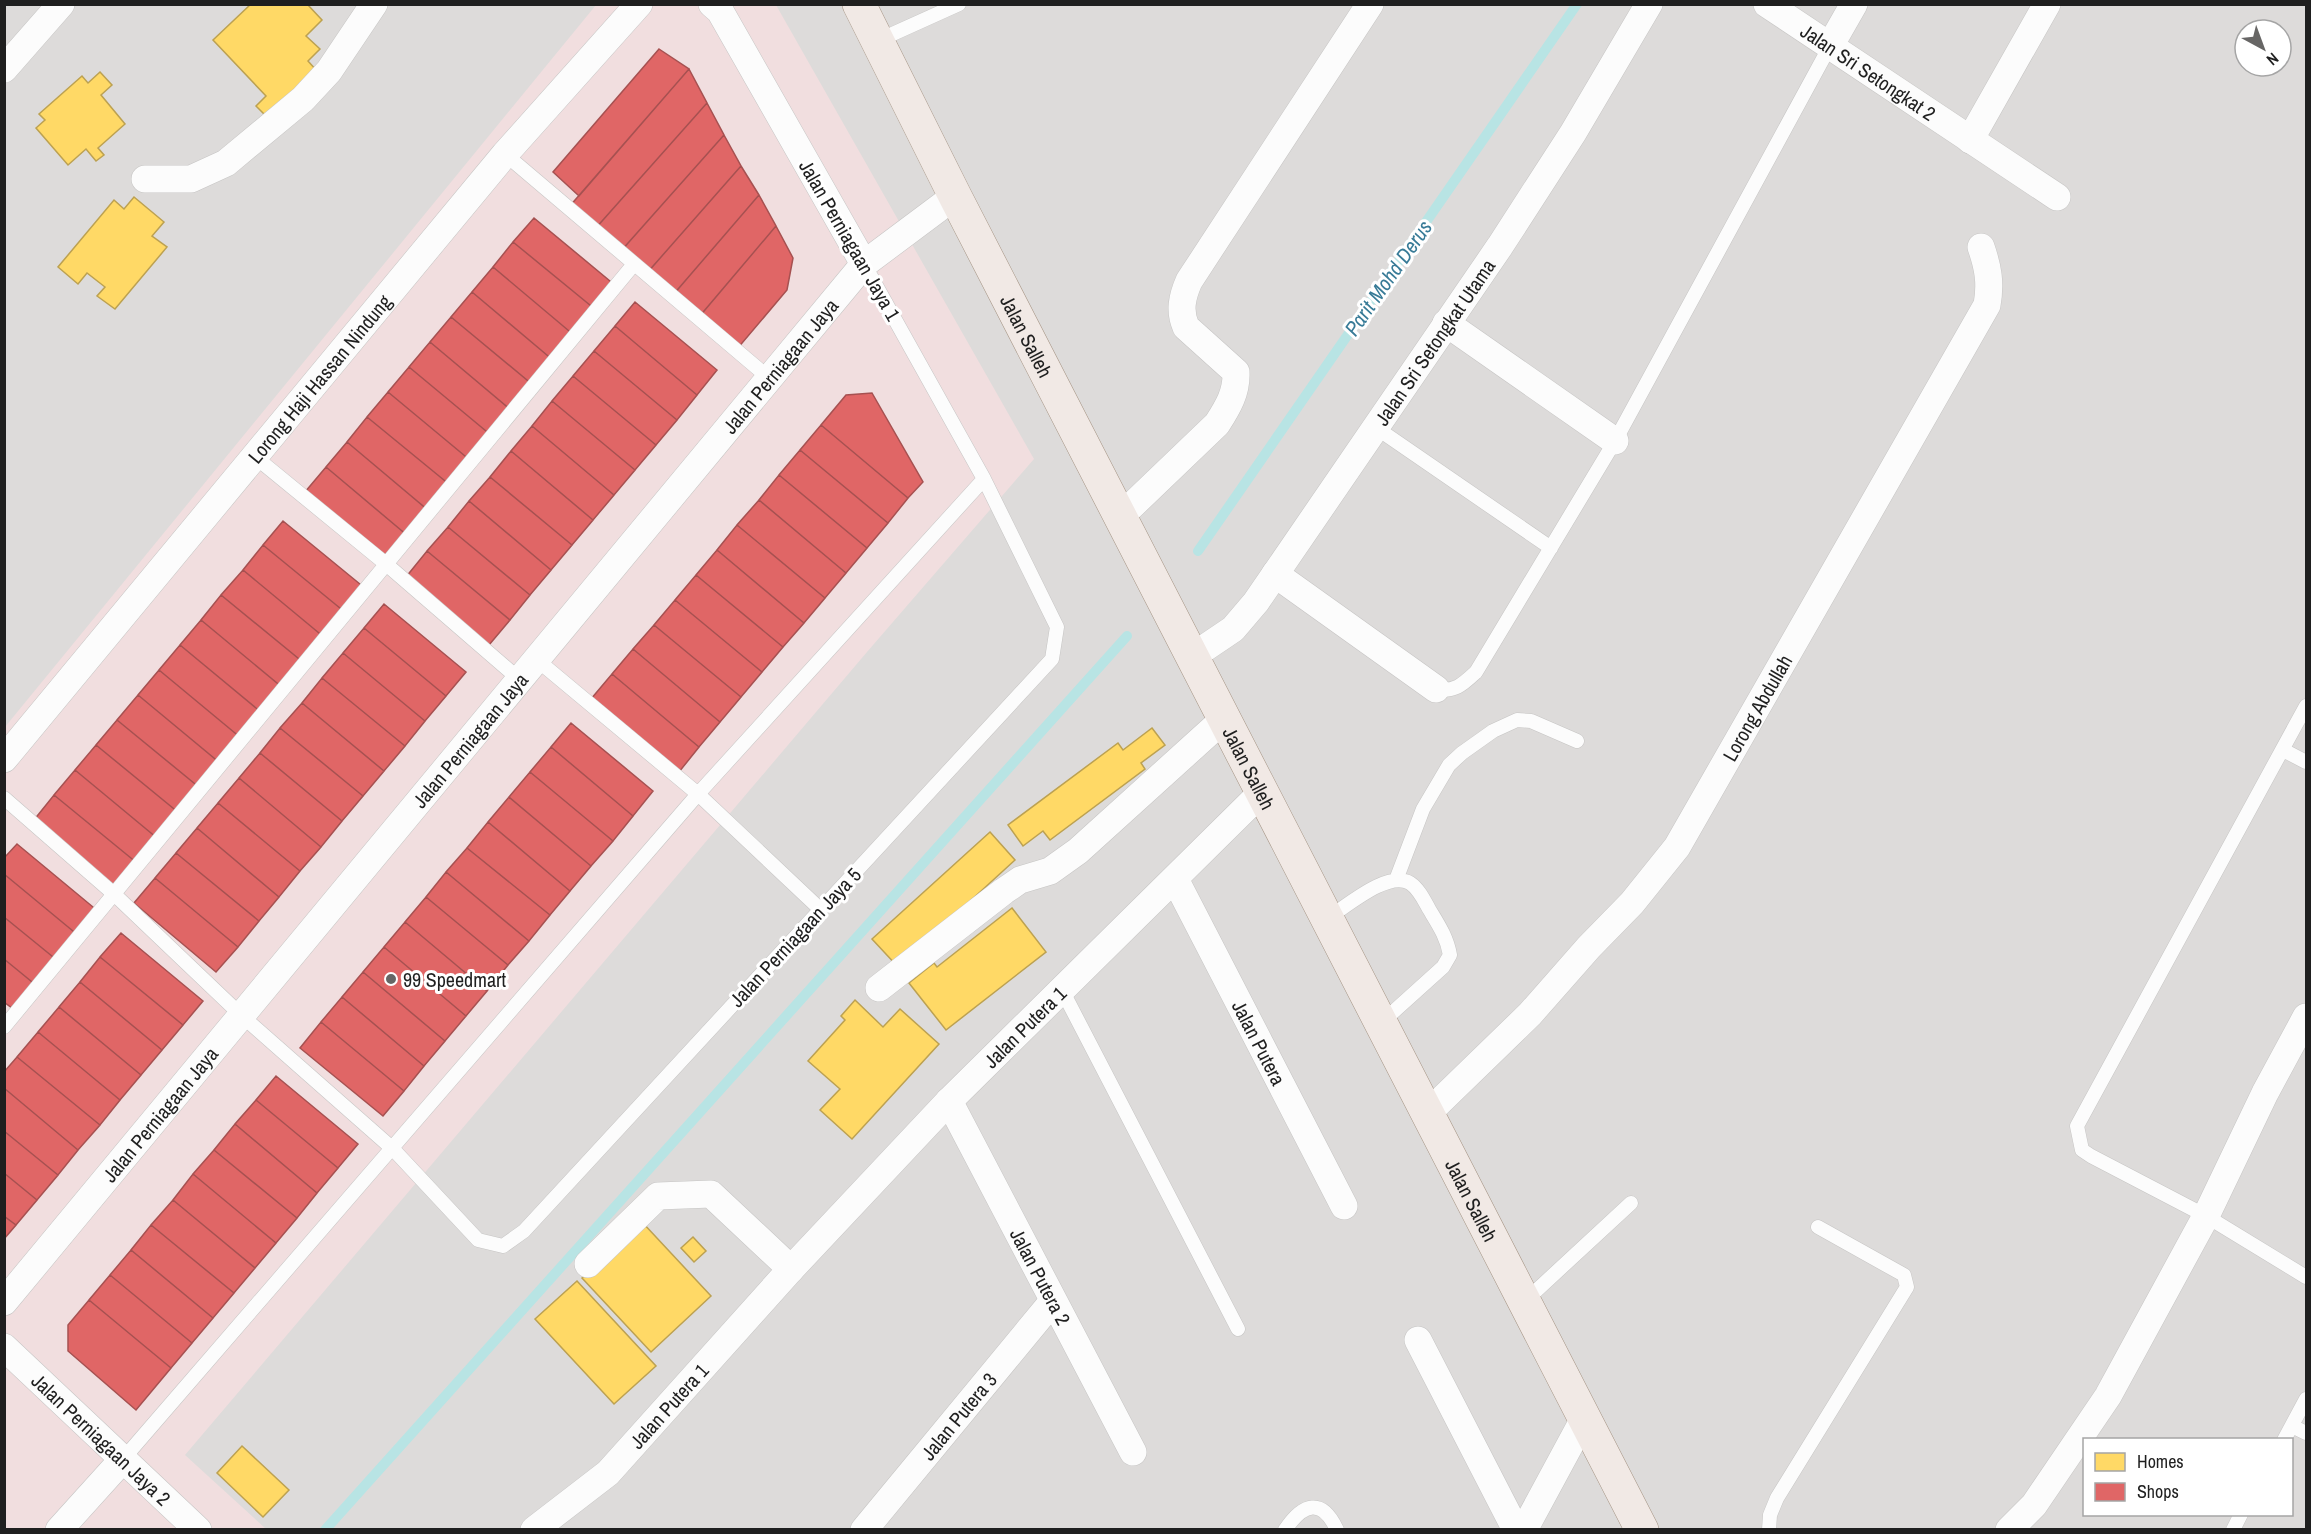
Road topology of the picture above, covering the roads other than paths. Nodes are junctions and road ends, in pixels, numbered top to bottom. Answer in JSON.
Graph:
{"nodes":[{"id":1,"x":61,"y":4,"type":"edge"},
{"id":2,"x":374,"y":4,"type":"edge"},
{"id":3,"x":639,"y":4,"type":"edge"},
{"id":4,"x":712,"y":4,"type":"edge"},
{"id":5,"x":859,"y":4,"type":"edge"},
{"id":6,"x":959,"y":4,"type":"edge"},
{"id":7,"x":1370,"y":4,"type":"edge"},
{"id":8,"x":1649,"y":4,"type":"edge"},
{"id":9,"x":1767,"y":4,"type":"edge"},
{"id":10,"x":1854,"y":4,"type":"edge"},
{"id":11,"x":2047,"y":4,"type":"edge"},
{"id":12,"x":877,"y":41,"type":"junction"},
{"id":13,"x":1830,"y":46,"type":"junction"},
{"id":14,"x":4,"y":69,"type":"edge"},
{"id":15,"x":1971,"y":140,"type":"junction"},
{"id":16,"x":506,"y":154,"type":"junction"},
{"id":17,"x":145,"y":179,"type":"dead end"},
{"id":18,"x":955,"y":196,"type":"junction"},
{"id":19,"x":2057,"y":197,"type":"dead end"},
{"id":20,"x":1980,"y":247,"type":"dead end"},
{"id":21,"x":634,"y":264,"type":"junction"},
{"id":22,"x":864,"y":264,"type":"junction"},
{"id":23,"x":1446,"y":323,"type":"junction"},
{"id":24,"x":769,"y":378,"type":"junction"},
{"id":25,"x":1375,"y":427,"type":"junction"},
{"id":26,"x":1615,"y":441,"type":"junction"},
{"id":27,"x":254,"y":456,"type":"junction"},
{"id":28,"x":984,"y":479,"type":"junction"},
{"id":29,"x":1121,"y":516,"type":"junction"},
{"id":30,"x":1551,"y":548,"type":"junction"},
{"id":31,"x":386,"y":564,"type":"junction"},
{"id":32,"x":1275,"y":574,"type":"junction"},
{"id":33,"x":1193,"y":656,"type":"junction"},
{"id":34,"x":527,"y":669,"type":"junction"},
{"id":35,"x":1436,"y":689,"type":"joint"},
{"id":36,"x":2307,"y":706,"type":"edge"},
{"id":37,"x":1225,"y":718,"type":"junction"},
{"id":38,"x":1577,"y":741,"type":"dead end"},
{"id":39,"x":2283,"y":750,"type":"junction"},
{"id":40,"x":4,"y":759,"type":"edge"},
{"id":41,"x":2307,"y":762,"type":"edge"},
{"id":42,"x":1263,"y":791,"type":"junction"},
{"id":43,"x":698,"y":794,"type":"junction"},
{"id":44,"x":4,"y":798,"type":"edge"},
{"id":45,"x":1175,"y":879,"type":"junction"},
{"id":46,"x":1396,"y":880,"type":"junction"},
{"id":47,"x":114,"y":894,"type":"junction"},
{"id":48,"x":820,"y":910,"type":"junction"},
{"id":49,"x":1328,"y":918,"type":"junction"},
{"id":50,"x":879,"y":988,"type":"dead end"},
{"id":51,"x":1062,"y":990,"type":"junction"},
{"id":52,"x":241,"y":1016,"type":"junction"},
{"id":53,"x":2307,"y":1017,"type":"edge"},
{"id":54,"x":1382,"y":1022,"type":"junction"},
{"id":55,"x":4,"y":1027,"type":"edge"},
{"id":56,"x":949,"y":1101,"type":"junction"},
{"id":57,"x":1429,"y":1112,"type":"junction"},
{"id":58,"x":393,"y":1149,"type":"junction"},
{"id":59,"x":1631,"y":1203,"type":"dead end"},
{"id":60,"x":1344,"y":1206,"type":"dead end"},
{"id":61,"x":2206,"y":1216,"type":"junction"},
{"id":62,"x":1818,"y":1227,"type":"dead end"},
{"id":63,"x":588,"y":1264,"type":"dead end"},
{"id":64,"x":791,"y":1269,"type":"junction"},
{"id":65,"x":2307,"y":1277,"type":"edge"},
{"id":66,"x":1053,"y":1301,"type":"junction"},
{"id":67,"x":1525,"y":1301,"type":"junction"},
{"id":68,"x":4,"y":1302,"type":"edge"},
{"id":69,"x":1238,"y":1329,"type":"dead end"},
{"id":70,"x":1418,"y":1340,"type":"dead end"},
{"id":71,"x":4,"y":1347,"type":"edge"},
{"id":72,"x":2307,"y":1399,"type":"edge"},
{"id":73,"x":1585,"y":1417,"type":"junction"},
{"id":74,"x":2292,"y":1426,"type":"junction"},
{"id":75,"x":2307,"y":1434,"type":"edge"},
{"id":76,"x":2285,"y":1438,"type":"edge"},
{"id":77,"x":1133,"y":1452,"type":"dead end"},
{"id":78,"x":124,"y":1458,"type":"junction"},
{"id":79,"x":2240,"y":1516,"type":"edge"},
{"id":80,"x":868,"y":1528,"type":"edge"},
{"id":81,"x":59,"y":1530,"type":"edge"},
{"id":82,"x":198,"y":1530,"type":"edge"},
{"id":83,"x":534,"y":1530,"type":"edge"},
{"id":84,"x":1285,"y":1530,"type":"edge"},
{"id":85,"x":1336,"y":1530,"type":"edge"},
{"id":86,"x":1516,"y":1530,"type":"edge"},
{"id":87,"x":1524,"y":1530,"type":"edge"},
{"id":88,"x":1642,"y":1530,"type":"edge"},
{"id":89,"x":1769,"y":1530,"type":"edge"},
{"id":90,"x":2009,"y":1530,"type":"edge"},
{"id":91,"x":2233,"y":1530,"type":"edge"}],
"edges":[{"from":1,"to":14,"type":"street"},
{"from":2,"to":17,"type":"street"},
{"from":3,"to":16,"type":"street","name":"Lorong Haji Hassan Nindung"},
{"from":4,"to":22,"type":"street","name":"Jalan Perniagaan Jaya 1"},
{"from":5,"to":12,"type":"main road","name":"Jalan Salleh"},
{"from":6,"to":12,"type":"lane"},
{"from":7,"to":29,"type":"street"},
{"from":8,"to":23,"type":"street","name":"Jalan Sri Setongkat Utama"},
{"from":9,"to":13,"type":"street","name":"Jalan Sri Setongkat 2"},
{"from":10,"to":13,"type":"street"},
{"from":11,"to":15,"type":"street"},
{"from":12,"to":18,"type":"main road","name":"Jalan Salleh"},
{"from":13,"to":15,"type":"street","name":"Jalan Sri Setongkat 2"},
{"from":13,"to":26,"type":"lane"},
{"from":15,"to":19,"type":"street","name":"Jalan Sri Setongkat 2"},
{"from":16,"to":21,"type":"lane"},
{"from":16,"to":27,"type":"street","name":"Lorong Haji Hassan Nindung"},
{"from":18,"to":22,"type":"street","name":"Jalan Perniagaan Jaya"},
{"from":18,"to":29,"type":"main road","name":"Jalan Salleh"},
{"from":20,"to":57,"type":"street","name":"Lorong Abdullah"},
{"from":21,"to":24,"type":"lane"},
{"from":21,"to":31,"type":"lane"},
{"from":22,"to":24,"type":"street","name":"Jalan Perniagaan Jaya"},
{"from":22,"to":28,"type":"lane","name":"Jalan Perniagaan Jaya 1"},
{"from":23,"to":25,"type":"street","name":"Jalan Sri Setongkat Utama"},
{"from":23,"to":26,"type":"street"},
{"from":24,"to":34,"type":"street","name":"Jalan Perniagaan Jaya"},
{"from":25,"to":30,"type":"lane"},
{"from":25,"to":32,"type":"street","name":"Jalan Sri Setongkat Utama"},
{"from":26,"to":30,"type":"lane"},
{"from":27,"to":31,"type":"lane"},
{"from":27,"to":40,"type":"street","name":"Lorong Haji Hassan Nindung"},
{"from":28,"to":43,"type":"lane"},
{"from":28,"to":48,"type":"lane","name":"Jalan Perniagaan Jaya 5"},
{"from":29,"to":33,"type":"main road","name":"Jalan Salleh"},
{"from":30,"to":35,"type":"lane"},
{"from":31,"to":34,"type":"lane"},
{"from":31,"to":47,"type":"lane"},
{"from":32,"to":33,"type":"street","name":"Jalan Sri Setongkat Utama"},
{"from":32,"to":35,"type":"street"},
{"from":33,"to":37,"type":"main road","name":"Jalan Salleh"},
{"from":34,"to":43,"type":"lane"},
{"from":34,"to":52,"type":"street","name":"Jalan Perniagaan Jaya"},
{"from":36,"to":39,"type":"lane"},
{"from":37,"to":42,"type":"main road","name":"Jalan Salleh"},
{"from":37,"to":50,"type":"street"},
{"from":38,"to":46,"type":"lane"},
{"from":39,"to":41,"type":"lane"},
{"from":39,"to":61,"type":"lane"},
{"from":42,"to":45,"type":"street","name":"Jalan Putera 1"},
{"from":42,"to":49,"type":"main road","name":"Jalan Salleh"},
{"from":43,"to":48,"type":"lane"},
{"from":43,"to":58,"type":"lane"},
{"from":44,"to":47,"type":"lane","name":"Jalan Perniagaan Jaya 5"},
{"from":45,"to":51,"type":"street","name":"Jalan Putera 1"},
{"from":45,"to":60,"type":"street","name":"Jalan Putera"},
{"from":46,"to":49,"type":"lane"},
{"from":46,"to":54,"type":"lane"},
{"from":47,"to":52,"type":"lane","name":"Jalan Perniagaan Jaya 5"},
{"from":47,"to":55,"type":"lane"},
{"from":48,"to":58,"type":"lane","name":"Jalan Perniagaan Jaya 5"},
{"from":49,"to":54,"type":"main road","name":"Jalan Salleh"},
{"from":51,"to":56,"type":"street","name":"Jalan Putera 1"},
{"from":51,"to":69,"type":"lane"},
{"from":52,"to":58,"type":"lane","name":"Jalan Perniagaan Jaya 5"},
{"from":52,"to":68,"type":"street","name":"Jalan Perniagaan Jaya"},
{"from":53,"to":61,"type":"street"},
{"from":54,"to":57,"type":"main road","name":"Jalan Salleh"},
{"from":56,"to":64,"type":"street","name":"Jalan Putera 1"},
{"from":56,"to":66,"type":"street","name":"Jalan Putera 2"},
{"from":57,"to":67,"type":"main road","name":"Jalan Salleh"},
{"from":58,"to":78,"type":"lane"},
{"from":59,"to":67,"type":"lane"},
{"from":61,"to":65,"type":"lane"},
{"from":61,"to":90,"type":"street"},
{"from":62,"to":89,"type":"lane"},
{"from":63,"to":64,"type":"street"},
{"from":64,"to":83,"type":"street","name":"Jalan Putera 1"},
{"from":66,"to":77,"type":"street","name":"Jalan Putera 2"},
{"from":66,"to":80,"type":"street","name":"Jalan Putera 3"},
{"from":67,"to":73,"type":"main road","name":"Jalan Salleh"},
{"from":70,"to":86,"type":"street"},
{"from":71,"to":78,"type":"street","name":"Jalan Perniagaan Jaya 2"},
{"from":72,"to":74,"type":"lane"},
{"from":73,"to":87,"type":"street"},
{"from":73,"to":88,"type":"main road","name":"Jalan Salleh"},
{"from":74,"to":75,"type":"lane"},
{"from":74,"to":76,"type":"lane"},
{"from":78,"to":81,"type":"street"},
{"from":78,"to":82,"type":"street","name":"Jalan Perniagaan Jaya 2"},
{"from":79,"to":91,"type":"lane"},
{"from":84,"to":85,"type":"lane"}]}
